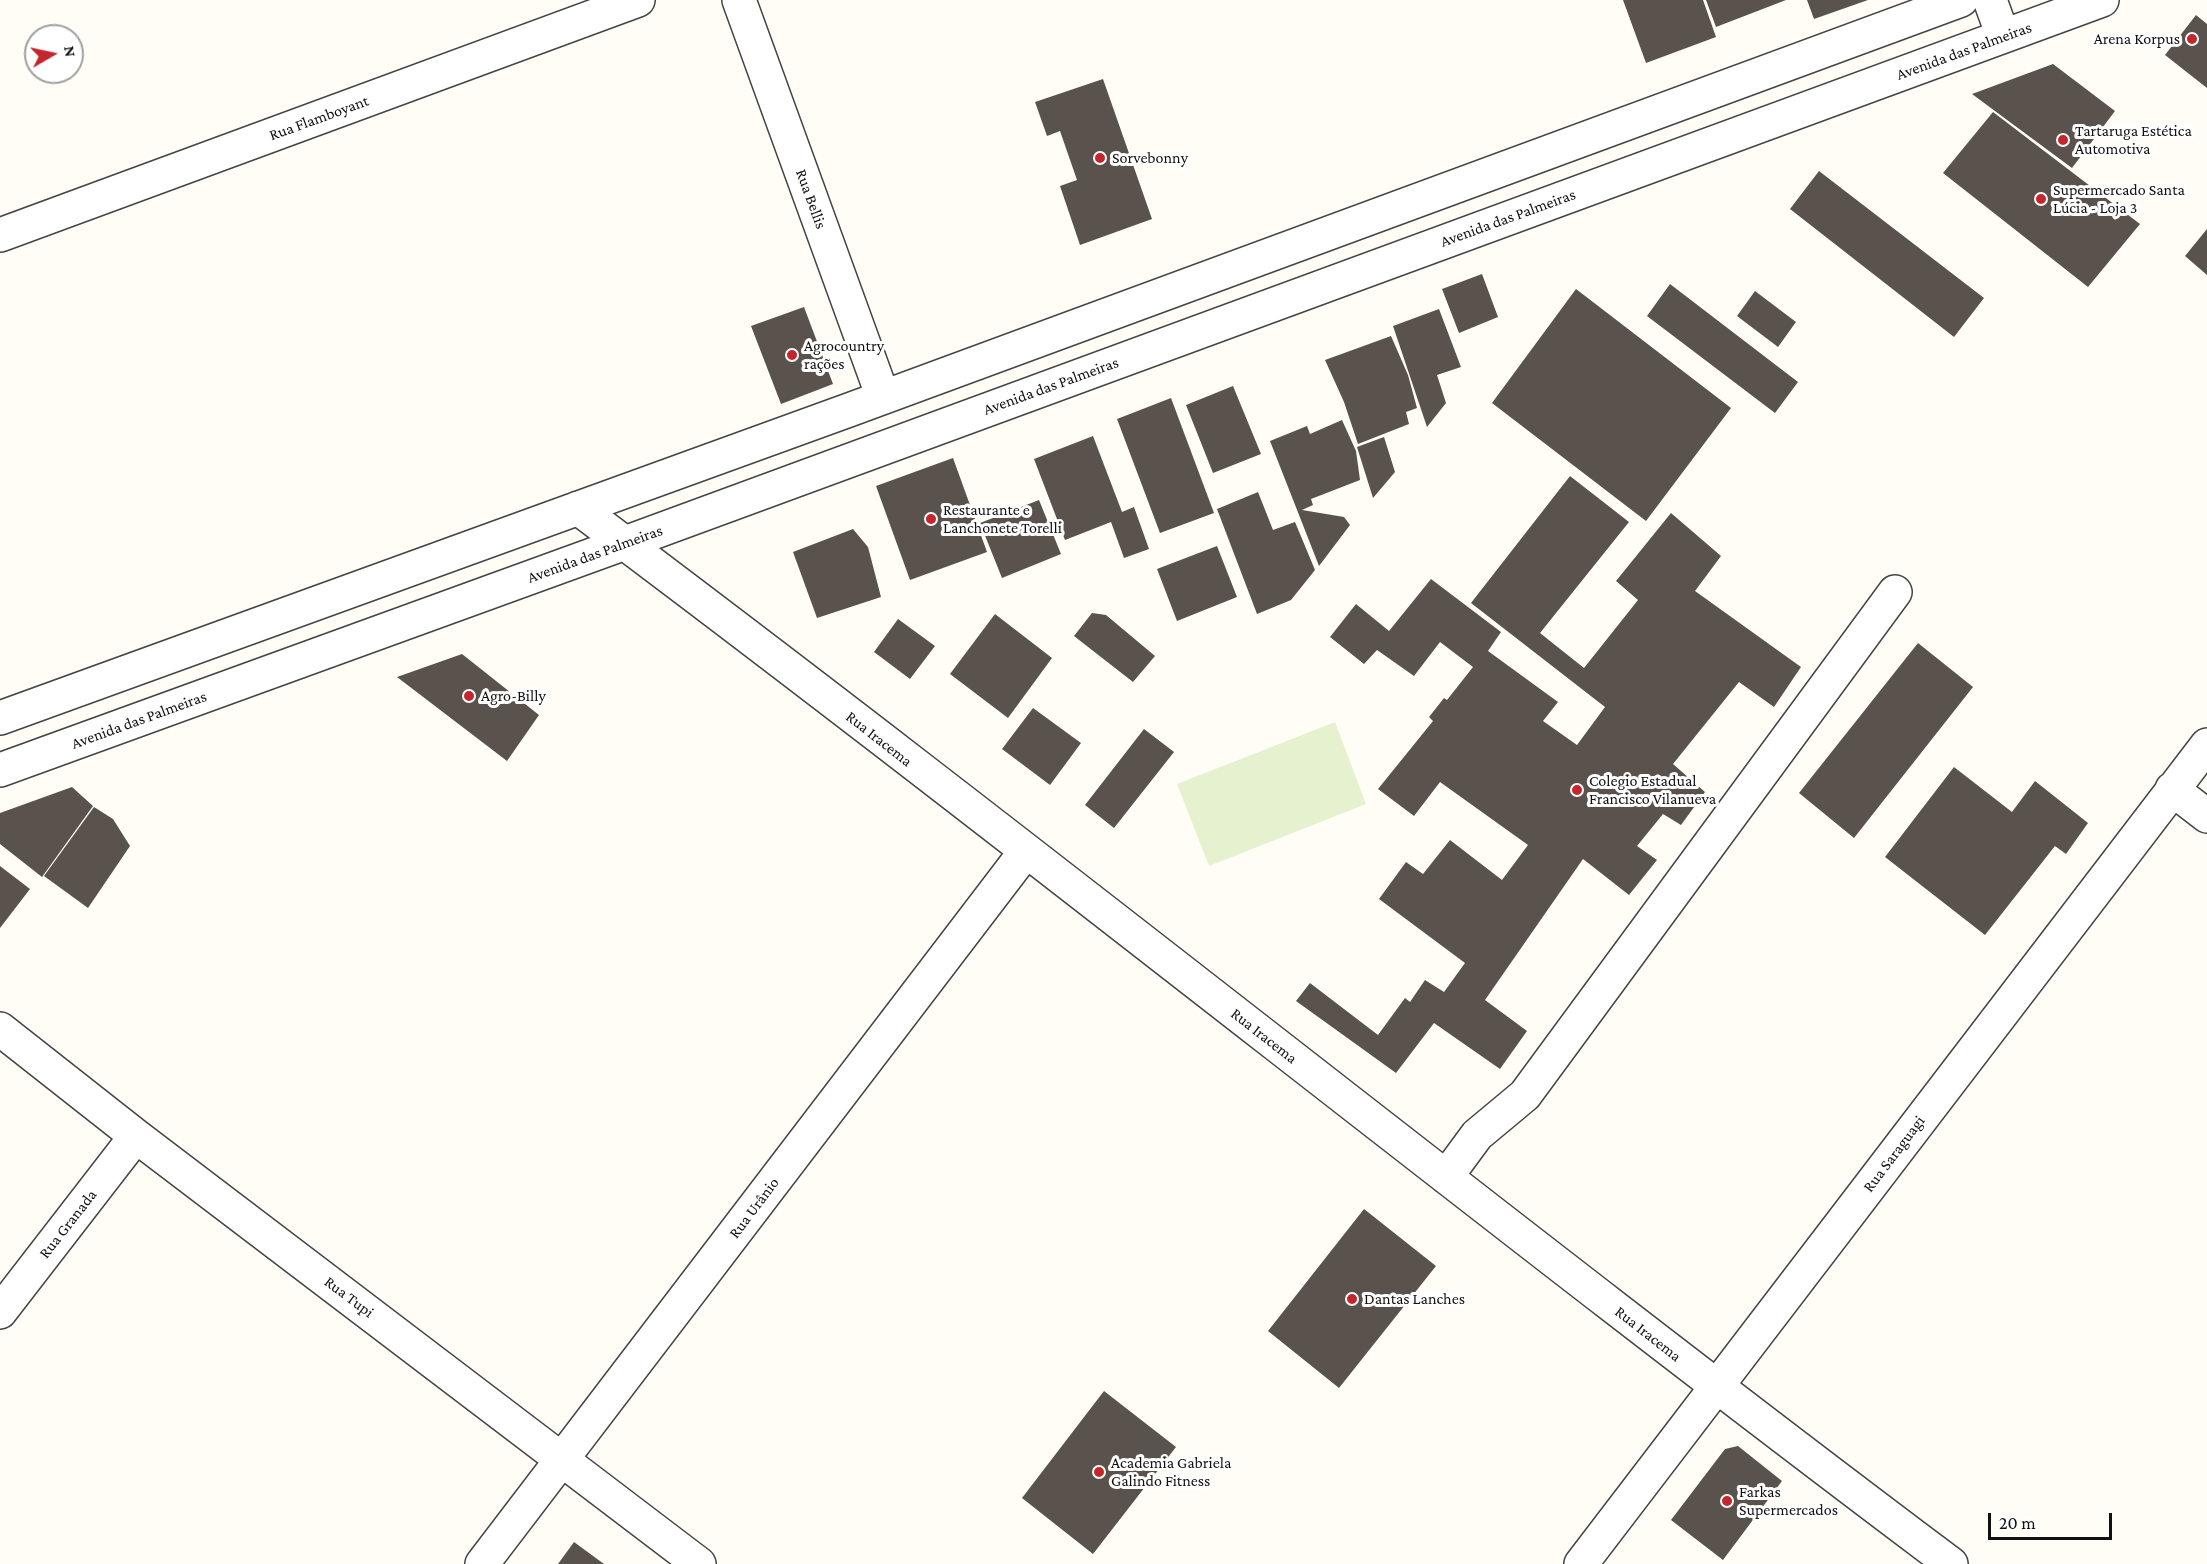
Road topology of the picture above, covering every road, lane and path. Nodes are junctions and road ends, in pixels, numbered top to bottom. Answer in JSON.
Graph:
{"nodes":[{"id":1,"x":638,"y":0,"type":"edge"},
{"id":2,"x":739,"y":0,"type":"edge"},
{"id":3,"x":1990,"y":0,"type":"edge"},
{"id":4,"x":2102,"y":0,"type":"edge"},
{"id":5,"x":1956,"y":1,"type":"edge"},
{"id":6,"x":2003,"y":36,"type":"junction"},
{"id":7,"x":1971,"y":48,"type":"junction"},
{"id":8,"x":0,"y":235,"type":"edge"},
{"id":9,"x":883,"y":397,"type":"junction"},
{"id":10,"x":849,"y":410,"type":"junction"},
{"id":11,"x":866,"y":454,"type":"junction"},
{"id":12,"x":578,"y":508,"type":"junction"},
{"id":13,"x":625,"y":543,"type":"junction"},
{"id":14,"x":1895,"y":592,"type":"dead end"},
{"id":15,"x":0,"y":717,"type":"edge"},
{"id":16,"x":2207,"y":745,"type":"edge"},
{"id":17,"x":0,"y":770,"type":"edge"},
{"id":18,"x":2172,"y":789,"type":"junction"},
{"id":19,"x":2207,"y":816,"type":"edge"},
{"id":20,"x":1026,"y":851,"type":"junction"},
{"id":21,"x":0,"y":1029,"type":"edge"},
{"id":22,"x":136,"y":1136,"type":"junction"},
{"id":23,"x":1446,"y":1176,"type":"junction"},
{"id":24,"x":0,"y":1312,"type":"edge"},
{"id":25,"x":1716,"y":1387,"type":"junction"},
{"id":26,"x":562,"y":1460,"type":"junction"},
{"id":27,"x":482,"y":1564,"type":"edge"},
{"id":28,"x":699,"y":1564,"type":"edge"},
{"id":29,"x":1581,"y":1564,"type":"edge"},
{"id":30,"x":1951,"y":1564,"type":"edge"}],
"edges":[{"from":1,"to":8,"type":"street","name":"Rua Flamboyant"},
{"from":2,"to":9,"type":"street","name":"Rua Bellis"},
{"from":3,"to":6,"type":"street"},
{"from":4,"to":6,"type":"street","name":"Avenida das Palmeiras"},
{"from":5,"to":7,"type":"street"},
{"from":5,"to":9,"type":"street"},
{"from":6,"to":7,"type":"street","name":"Avenida das Palmeiras"},
{"from":7,"to":11,"type":"street","name":"Avenida das Palmeiras"},
{"from":9,"to":10,"type":"street"},
{"from":10,"to":11,"type":"street"},
{"from":10,"to":12,"type":"street"},
{"from":11,"to":13,"type":"street","name":"Avenida das Palmeiras"},
{"from":12,"to":13,"type":"street","name":"Rua Iracema"},
{"from":12,"to":15,"type":"street"},
{"from":13,"to":17,"type":"street","name":"Avenida das Palmeiras"},
{"from":13,"to":20,"type":"street","name":"Rua Iracema"},
{"from":14,"to":23,"type":"street"},
{"from":16,"to":18,"type":"street","name":"Rua Saraguagi"},
{"from":18,"to":19,"type":"street"},
{"from":18,"to":25,"type":"street","name":"Rua Saraguagi"},
{"from":20,"to":23,"type":"street","name":"Rua Iracema"},
{"from":20,"to":26,"type":"street","name":"Rua Urânio"},
{"from":21,"to":22,"type":"street","name":"Rua Tupi"},
{"from":22,"to":24,"type":"street","name":"Rua Granada"},
{"from":22,"to":26,"type":"street","name":"Rua Tupi"},
{"from":23,"to":25,"type":"street","name":"Rua Iracema"},
{"from":25,"to":29,"type":"street","name":"Rua Saraguagi"},
{"from":25,"to":30,"type":"street","name":"Rua Iracema"},
{"from":26,"to":27,"type":"street","name":"Rua Urânio"},
{"from":26,"to":28,"type":"street","name":"Rua Tupi"}]}
